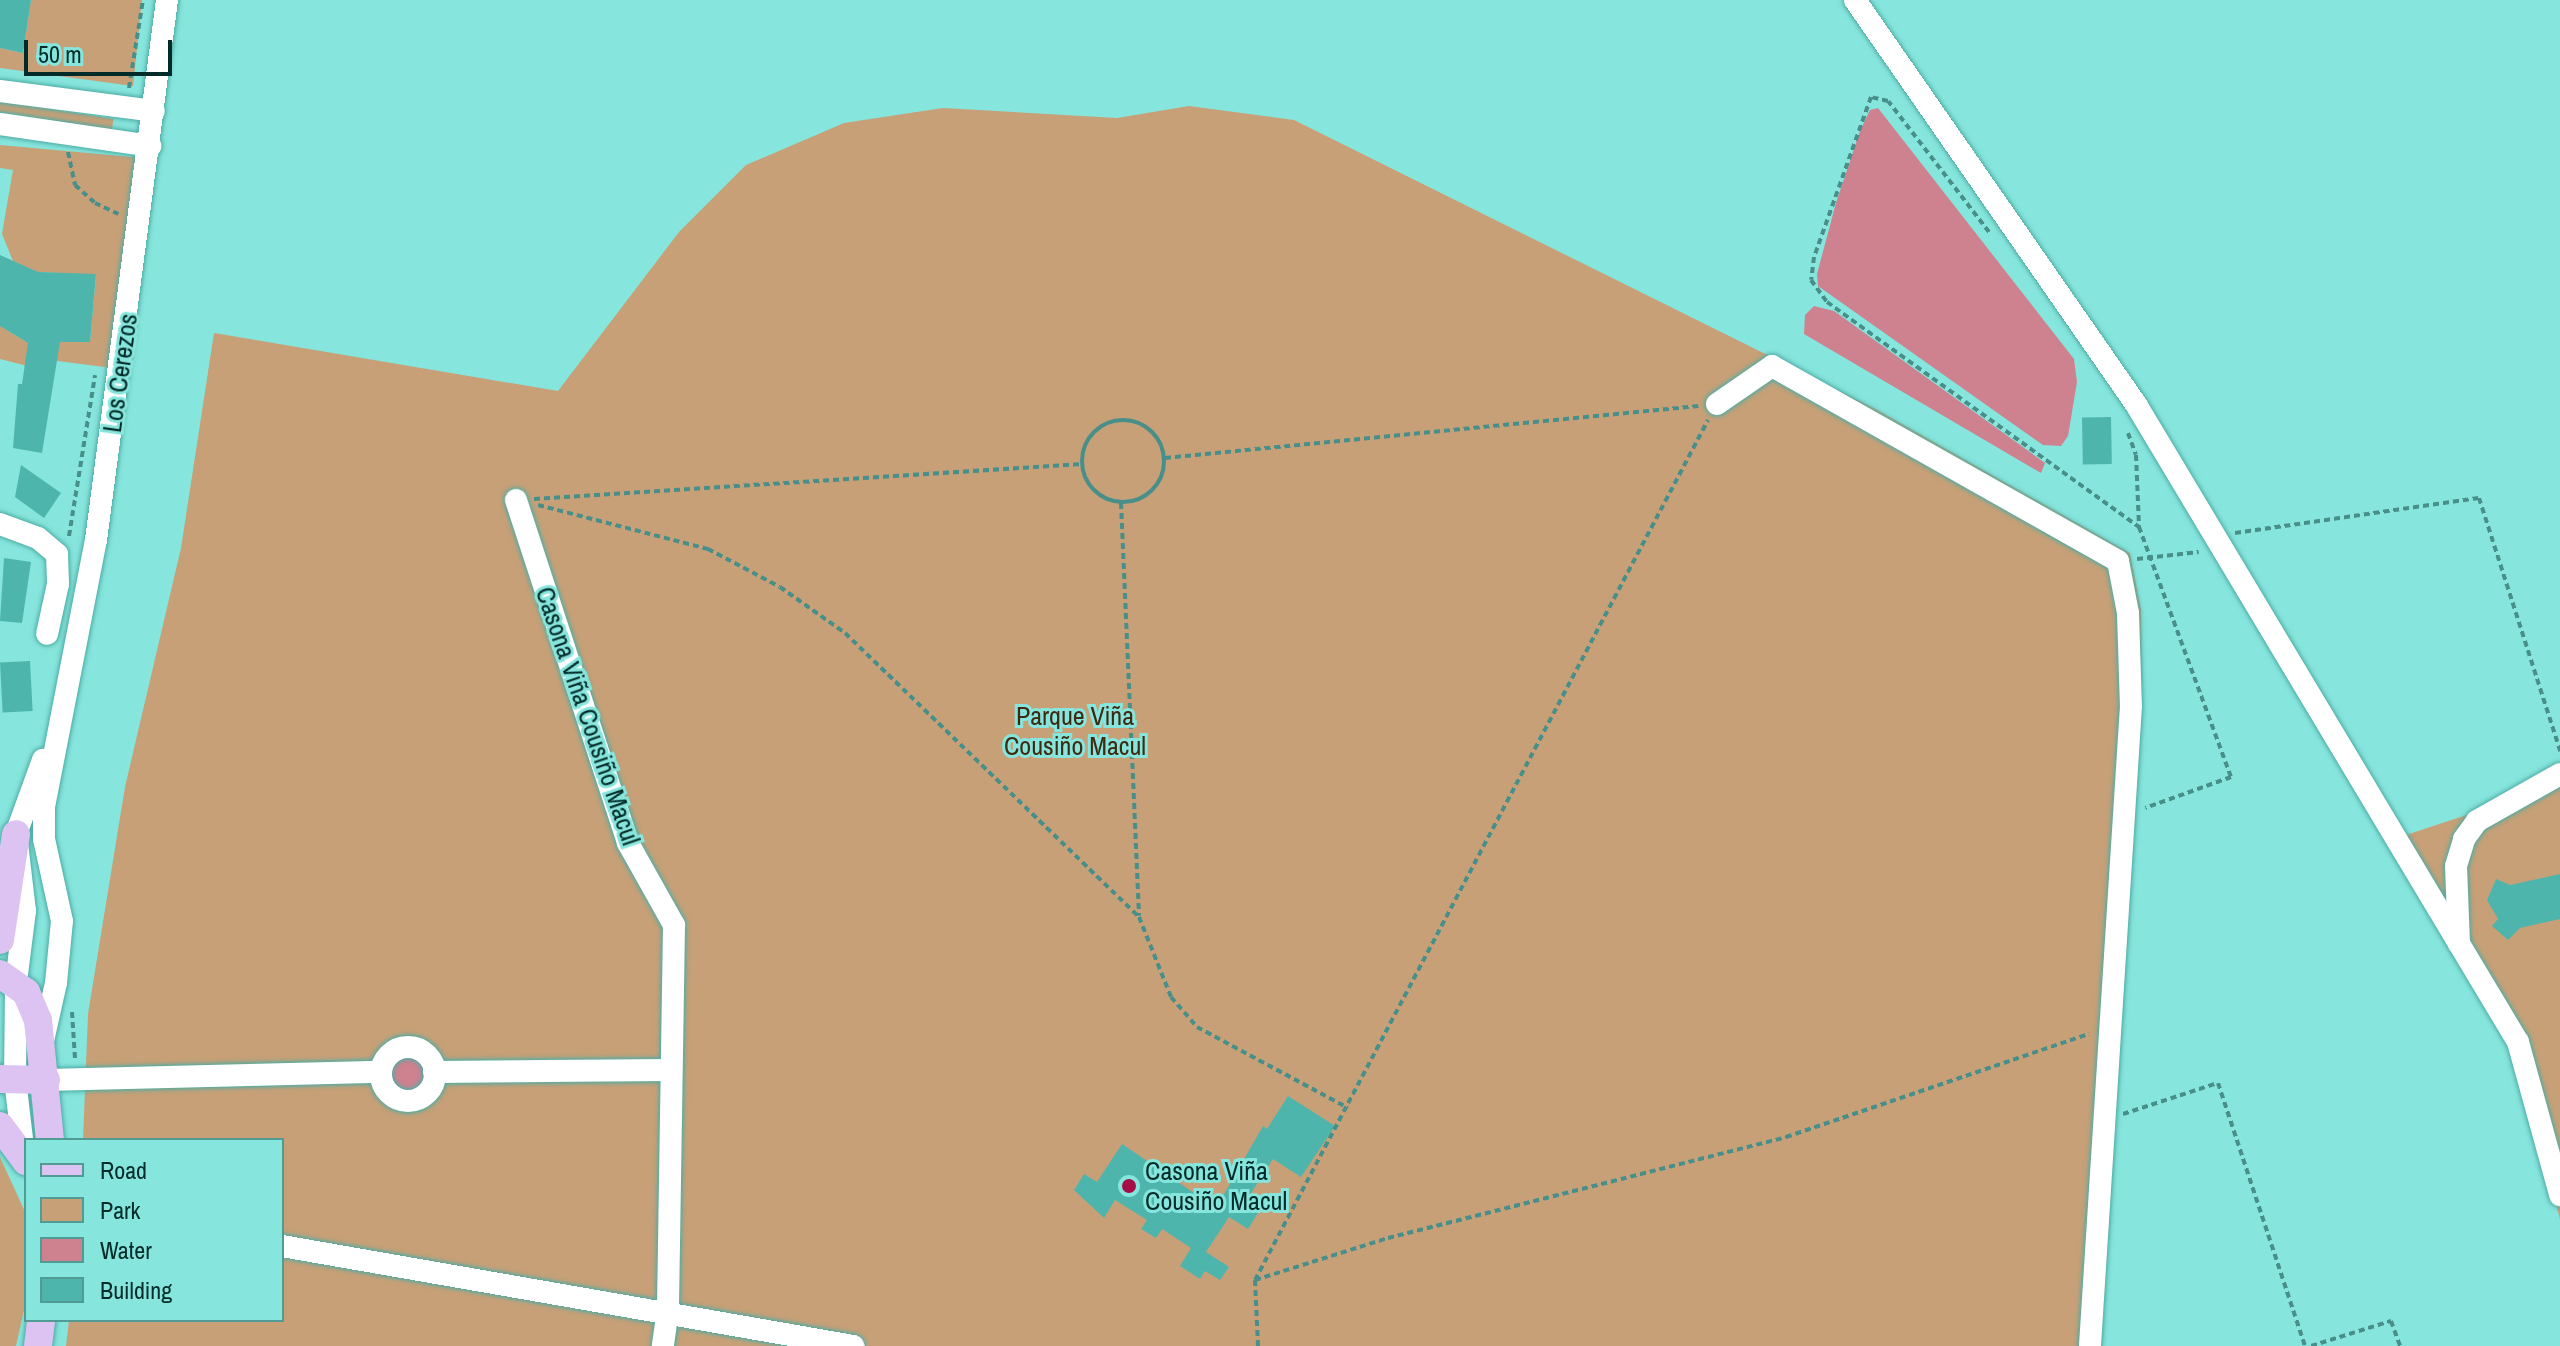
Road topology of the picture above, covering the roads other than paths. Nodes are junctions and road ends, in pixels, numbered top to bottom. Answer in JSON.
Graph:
{"nodes":[{"id":1,"x":167,"y":0,"type":"edge"},
{"id":2,"x":1855,"y":0,"type":"edge"},
{"id":3,"x":0,"y":91,"type":"edge"},
{"id":4,"x":154,"y":111,"type":"junction"},
{"id":5,"x":0,"y":124,"type":"edge"},
{"id":6,"x":150,"y":146,"type":"junction"},
{"id":7,"x":1717,"y":404,"type":"road end"},
{"id":8,"x":516,"y":500,"type":"road end"},
{"id":9,"x":0,"y":524,"type":"edge"},
{"id":10,"x":47,"y":634,"type":"dead end"},
{"id":11,"x":54,"y":742,"type":"junction"},
{"id":12,"x":2560,"y":774,"type":"edge"},
{"id":13,"x":16,"y":834,"type":"junction"},
{"id":14,"x":0,"y":940,"type":"edge"},
{"id":15,"x":2459,"y":945,"type":"junction"},
{"id":16,"x":8,"y":978,"type":"edge"},
{"id":17,"x":43,"y":1042,"type":"junction"},
{"id":18,"x":671,"y":1070,"type":"junction"},
{"id":19,"x":381,"y":1072,"type":"junction"},
{"id":20,"x":434,"y":1072,"type":"junction"},
{"id":21,"x":7,"y":1079,"type":"edge"},
{"id":22,"x":46,"y":1080,"type":"junction"},
{"id":23,"x":0,"y":1126,"type":"edge"},
{"id":24,"x":50,"y":1138,"type":"edge"},
{"id":25,"x":24,"y":1154,"type":"edge"},
{"id":26,"x":24,"y":1157,"type":"edge"},
{"id":27,"x":2560,"y":1195,"type":"edge"},
{"id":28,"x":284,"y":1246,"type":"edge"},
{"id":29,"x":668,"y":1309,"type":"junction"},
{"id":30,"x":41,"y":1322,"type":"edge"},
{"id":31,"x":38,"y":1346,"type":"edge"},
{"id":32,"x":663,"y":1346,"type":"edge"},
{"id":33,"x":853,"y":1346,"type":"edge"},
{"id":34,"x":2090,"y":1346,"type":"edge"}],
"edges":[{"from":1,"to":4,"type":"street","name":"Los Cerezos"},
{"from":2,"to":15,"type":"street"},
{"from":3,"to":4,"type":"street"},
{"from":4,"to":6,"type":"street","name":"Los Cerezos"},
{"from":5,"to":6,"type":"street"},
{"from":6,"to":11,"type":"street","name":"Los Cerezos"},
{"from":7,"to":34,"type":"street"},
{"from":8,"to":18,"type":"street","name":"Casona Viña Cousiño Macul"},
{"from":9,"to":10,"type":"street"},
{"from":11,"to":13,"type":"street","name":"Los Cerezos"},
{"from":11,"to":17,"type":"street","name":"Los Cerezos"},
{"from":12,"to":15,"type":"street"},
{"from":13,"to":14,"type":"main road"},
{"from":13,"to":16,"type":"street","name":"Los Cerezos"},
{"from":15,"to":27,"type":"street"},
{"from":16,"to":17,"type":"main road"},
{"from":16,"to":21,"type":"street","name":"Los Cerezos"},
{"from":17,"to":22,"type":"main road"},
{"from":18,"to":20,"type":"street"},
{"from":18,"to":29,"type":"street","name":"Casona Viña Cousiño Macul"},
{"from":19,"to":20,"type":"street"},
{"from":19,"to":20,"type":"street"},
{"from":19,"to":22,"type":"street"},
{"from":21,"to":22,"type":"main road"},
{"from":21,"to":25,"type":"street","name":"Los Cerezos"},
{"from":22,"to":24,"type":"main road"},
{"from":23,"to":26,"type":"main road"},
{"from":28,"to":29,"type":"street"},
{"from":29,"to":32,"type":"street","name":"Casona Viña Cousiño Macul"},
{"from":29,"to":33,"type":"street"},
{"from":30,"to":31,"type":"main road"}]}
